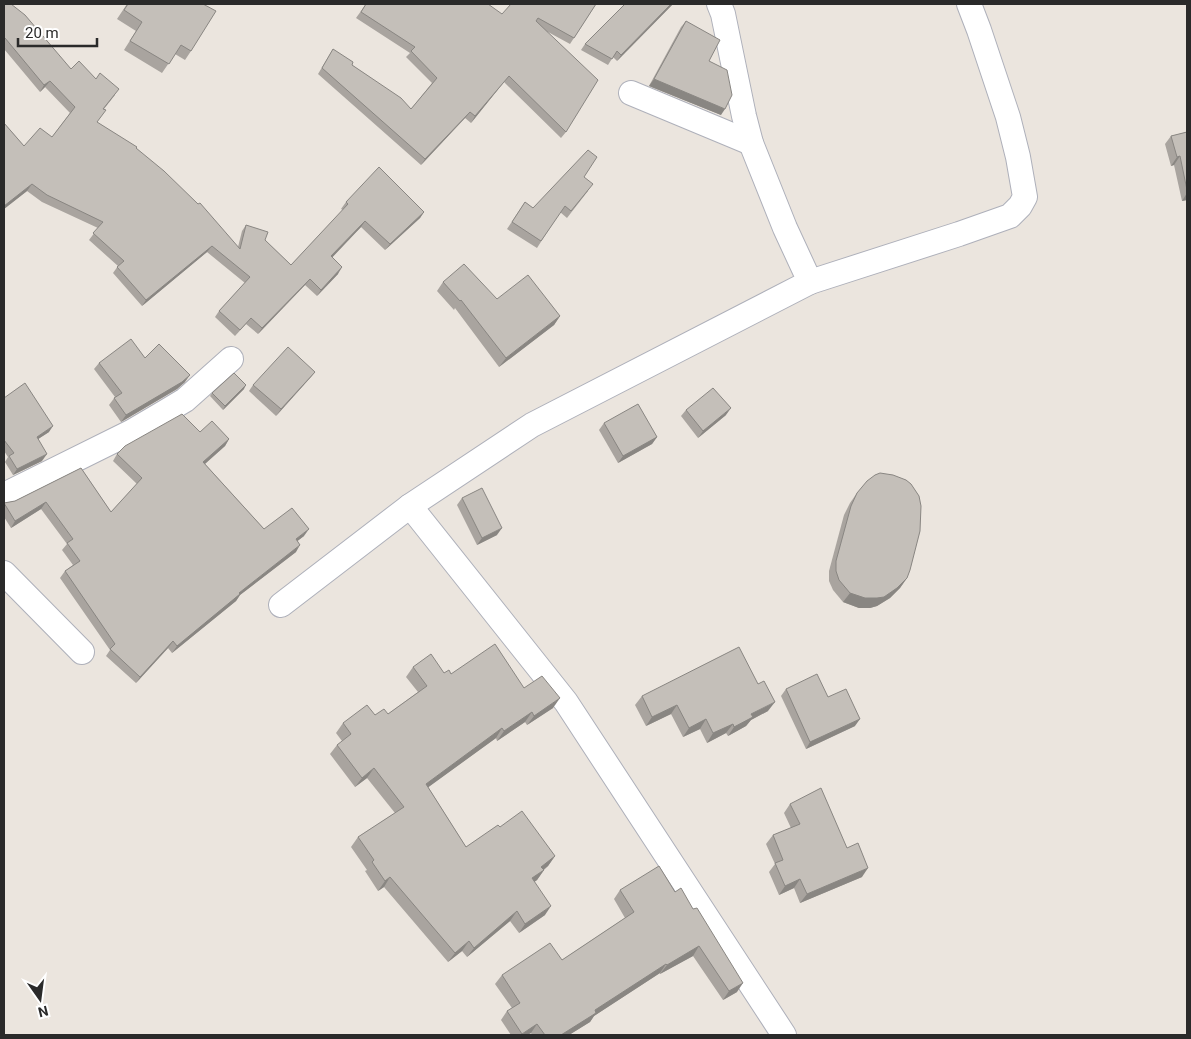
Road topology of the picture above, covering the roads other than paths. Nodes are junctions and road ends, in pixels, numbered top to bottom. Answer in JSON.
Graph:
{"nodes":[{"id":1,"x":719,"y":4,"type":"edge"},
{"id":2,"x":969,"y":4,"type":"edge"},
{"id":3,"x":631,"y":93,"type":"dead end"},
{"id":4,"x":751,"y":143,"type":"junction"},
{"id":5,"x":810,"y":282,"type":"junction"},
{"id":6,"x":231,"y":359,"type":"dead end"},
{"id":7,"x":4,"y":495,"type":"edge"},
{"id":8,"x":410,"y":506,"type":"junction"},
{"id":9,"x":4,"y":573,"type":"edge"},
{"id":10,"x":281,"y":605,"type":"dead end"},
{"id":11,"x":82,"y":652,"type":"dead end"},
{"id":12,"x":784,"y":1035,"type":"edge"}],
"edges":[{"from":1,"to":4,"type":"street"},
{"from":2,"to":5,"type":"street"},
{"from":3,"to":4,"type":"street"},
{"from":4,"to":5,"type":"street"},
{"from":5,"to":8,"type":"street"},
{"from":6,"to":7,"type":"street"},
{"from":8,"to":10,"type":"street"},
{"from":8,"to":12,"type":"street"},
{"from":9,"to":11,"type":"street"}]}
